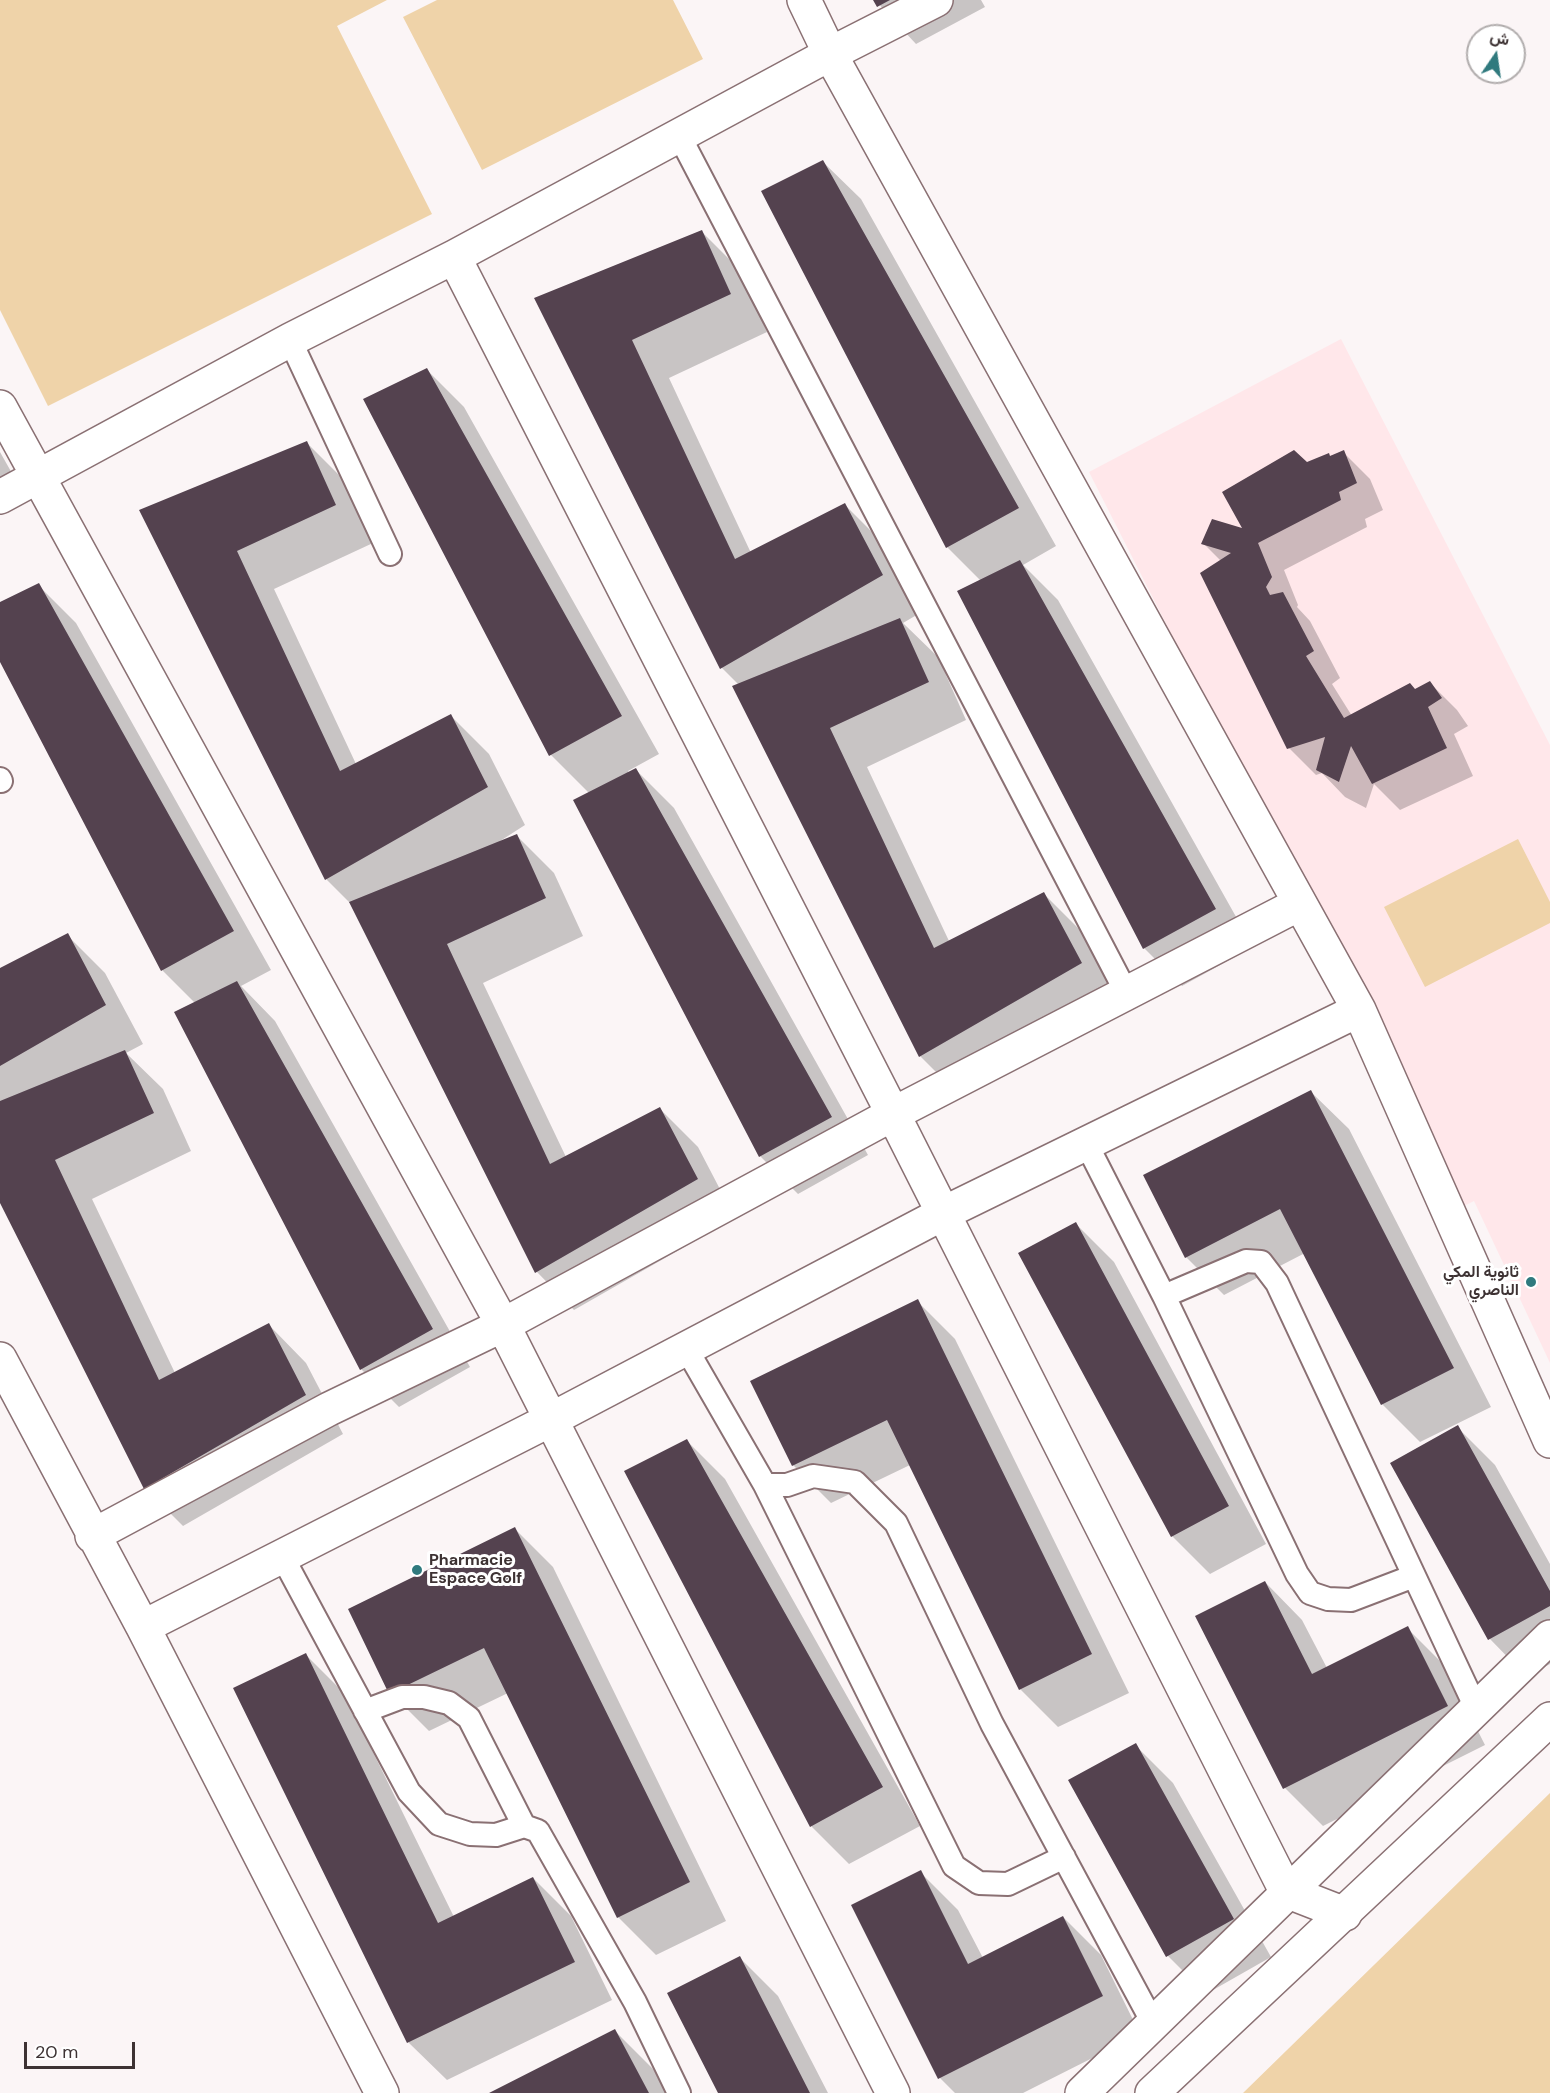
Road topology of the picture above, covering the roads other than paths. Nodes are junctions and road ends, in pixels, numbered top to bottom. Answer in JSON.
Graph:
{"nodes":[{"id":1,"x":804,"y":0,"type":"edge"},
{"id":2,"x":936,"y":0,"type":"edge"},
{"id":3,"x":830,"y":54,"type":"junction"},
{"id":4,"x":680,"y":137,"type":"junction"},
{"id":5,"x":454,"y":257,"type":"junction"},
{"id":6,"x":290,"y":340,"type":"junction"},
{"id":7,"x":0,"y":407,"type":"edge"},
{"id":8,"x":38,"y":477,"type":"junction"},
{"id":9,"x":0,"y":497,"type":"edge"},
{"id":10,"x":390,"y":554,"type":"dead end"},
{"id":11,"x":1299,"y":904,"type":"junction"},
{"id":12,"x":1126,"y":992,"type":"junction"},
{"id":13,"x":1359,"y":1011,"type":"junction"},
{"id":14,"x":893,"y":1114,"type":"junction"},
{"id":15,"x":1086,"y":1143,"type":"junction"},
{"id":16,"x":942,"y":1214,"type":"junction"},
{"id":17,"x":1164,"y":1296,"type":"junction"},
{"id":18,"x":503,"y":1325,"type":"junction"},
{"id":19,"x":686,"y":1348,"type":"junction"},
{"id":20,"x":0,"y":1359,"type":"edge"},
{"id":21,"x":552,"y":1419,"type":"junction"},
{"id":22,"x":1550,"y":1441,"type":"edge"},
{"id":23,"x":765,"y":1485,"type":"junction"},
{"id":24,"x":92,"y":1536,"type":"junction"},
{"id":25,"x":282,"y":1556,"type":"junction"},
{"id":26,"x":1414,"y":1576,"type":"junction"},
{"id":27,"x":143,"y":1627,"type":"junction"},
{"id":28,"x":1550,"y":1637,"type":"edge"},
{"id":29,"x":1476,"y":1708,"type":"junction"},
{"id":30,"x":365,"y":1711,"type":"junction"},
{"id":31,"x":1550,"y":1719,"type":"edge"},
{"id":32,"x":524,"y":1827,"type":"junction"},
{"id":33,"x":1064,"y":1857,"type":"junction"},
{"id":34,"x":1286,"y":1891,"type":"junction"},
{"id":35,"x":1345,"y":1914,"type":"junction"},
{"id":36,"x":1153,"y":2023,"type":"junction"},
{"id":37,"x":382,"y":2093,"type":"edge"},
{"id":38,"x":679,"y":2093,"type":"edge"},
{"id":39,"x":893,"y":2093,"type":"edge"},
{"id":40,"x":1082,"y":2093,"type":"edge"},
{"id":41,"x":1152,"y":2093,"type":"edge"}],
"edges":[{"from":1,"to":3,"type":"street"},
{"from":2,"to":3,"type":"street"},
{"from":3,"to":4,"type":"street"},
{"from":3,"to":11,"type":"street"},
{"from":4,"to":5,"type":"street"},
{"from":4,"to":12,"type":"lane"},
{"from":5,"to":6,"type":"street"},
{"from":5,"to":14,"type":"street"},
{"from":6,"to":8,"type":"street"},
{"from":6,"to":10,"type":"lane"},
{"from":7,"to":8,"type":"street"},
{"from":8,"to":9,"type":"street"},
{"from":8,"to":18,"type":"street"},
{"from":11,"to":12,"type":"street"},
{"from":11,"to":13,"type":"street"},
{"from":12,"to":14,"type":"street"},
{"from":13,"to":15,"type":"street"},
{"from":13,"to":22,"type":"street"},
{"from":14,"to":16,"type":"street"},
{"from":14,"to":18,"type":"street"},
{"from":15,"to":16,"type":"street"},
{"from":15,"to":17,"type":"lane"},
{"from":16,"to":19,"type":"street"},
{"from":16,"to":34,"type":"street"},
{"from":17,"to":26,"type":"lane"},
{"from":17,"to":26,"type":"lane"},
{"from":18,"to":21,"type":"street"},
{"from":18,"to":24,"type":"street"},
{"from":19,"to":21,"type":"street"},
{"from":19,"to":23,"type":"lane"},
{"from":20,"to":24,"type":"street"},
{"from":21,"to":25,"type":"street"},
{"from":21,"to":39,"type":"street"},
{"from":23,"to":33,"type":"lane"},
{"from":23,"to":33,"type":"lane"},
{"from":24,"to":27,"type":"street"},
{"from":25,"to":27,"type":"street"},
{"from":25,"to":30,"type":"lane"},
{"from":26,"to":29,"type":"lane"},
{"from":27,"to":37,"type":"street"},
{"from":28,"to":29,"type":"street"},
{"from":29,"to":34,"type":"street"},
{"from":30,"to":32,"type":"lane"},
{"from":30,"to":32,"type":"lane"},
{"from":31,"to":35,"type":"street"},
{"from":32,"to":38,"type":"lane"},
{"from":33,"to":36,"type":"lane"},
{"from":34,"to":35,"type":"street"},
{"from":34,"to":36,"type":"street"},
{"from":35,"to":41,"type":"street"},
{"from":36,"to":40,"type":"street"}]}
